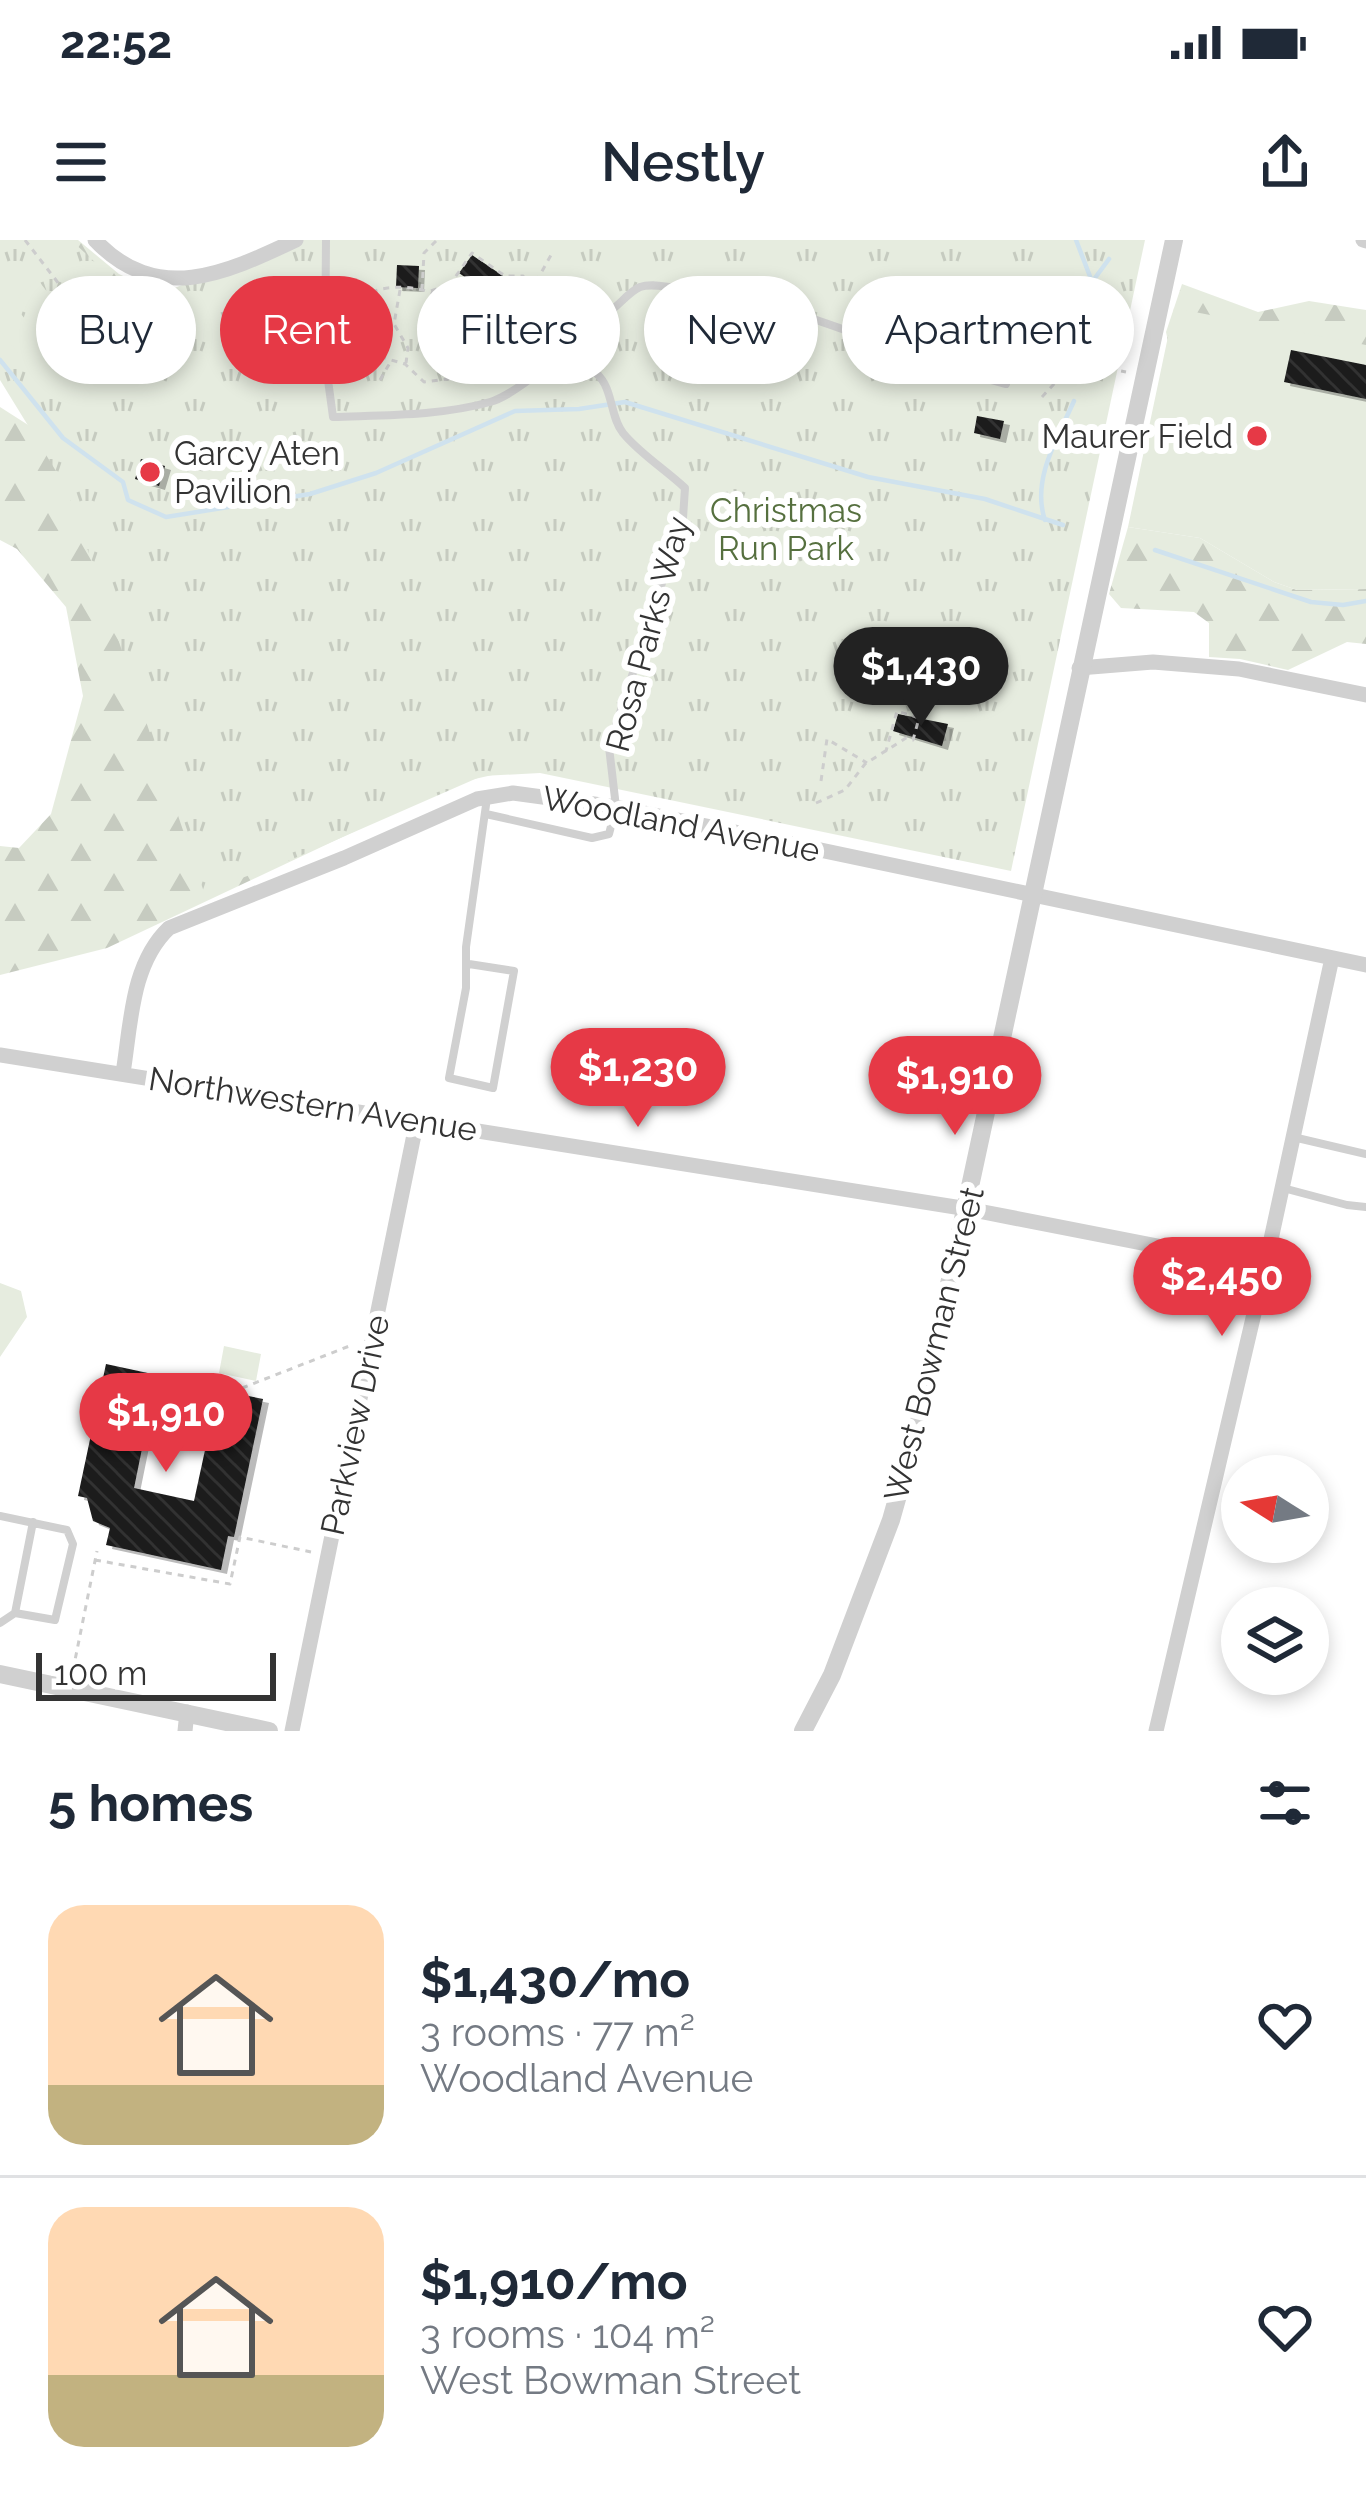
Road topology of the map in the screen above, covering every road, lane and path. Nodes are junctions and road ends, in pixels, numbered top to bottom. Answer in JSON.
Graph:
{"nodes":[{"id":1,"x":25,"y":240,"type":"edge"},
{"id":2,"x":94,"y":240,"type":"edge"},
{"id":3,"x":296,"y":240,"type":"edge"},
{"id":4,"x":326,"y":240,"type":"edge"},
{"id":5,"x":437,"y":240,"type":"edge"},
{"id":6,"x":1174,"y":240,"type":"edge"},
{"id":7,"x":550,"y":255,"type":"dead end"},
{"id":8,"x":53,"y":276,"type":"edge"},
{"id":9,"x":423,"y":276,"type":"edge"},
{"id":10,"x":456,"y":276,"type":"edge"},
{"id":11,"x":506,"y":276,"type":"edge"},
{"id":12,"x":539,"y":276,"type":"edge"},
{"id":13,"x":393,"y":290,"type":"edge"},
{"id":14,"x":400,"y":290,"type":"junction"},
{"id":15,"x":417,"y":290,"type":"edge"},
{"id":16,"x":620,"y":303,"type":"edge"},
{"id":17,"x":842,"y":328,"type":"edge"},
{"id":18,"x":393,"y":362,"type":"edge"},
{"id":19,"x":405,"y":365,"type":"junction"},
{"id":20,"x":417,"y":376,"type":"edge"},
{"id":21,"x":523,"y":384,"type":"edge"},
{"id":22,"x":604,"y":384,"type":"edge"},
{"id":23,"x":1054,"y":384,"type":"edge"},
{"id":24,"x":1042,"y":397,"type":"dead end"},
{"id":25,"x":1079,"y":668,"type":"junction"},
{"id":26,"x":1366,"y":695,"type":"edge"},
{"id":27,"x":886,"y":751,"type":"junction"},
{"id":28,"x":867,"y":763,"type":"junction"},
{"id":29,"x":856,"y":778,"type":"junction"},
{"id":30,"x":865,"y":780,"type":"dead end"},
{"id":31,"x":820,"y":781,"type":"dead end"},
{"id":32,"x":816,"y":802,"type":"dead end"},
{"id":33,"x":487,"y":806,"type":"junction"},
{"id":34,"x":616,"y":807,"type":"junction"},
{"id":35,"x":1031,"y":893,"type":"junction"},
{"id":36,"x":1332,"y":958,"type":"junction"},
{"id":37,"x":469,"y":964,"type":"junction"},
{"id":38,"x":1366,"y":964,"type":"edge"},
{"id":39,"x":0,"y":1055,"type":"edge"},
{"id":40,"x":123,"y":1073,"type":"junction"},
{"id":41,"x":417,"y":1120,"type":"junction"},
{"id":42,"x":1293,"y":1137,"type":"junction"},
{"id":43,"x":1366,"y":1154,"type":"edge"},
{"id":44,"x":1282,"y":1187,"type":"junction"},
{"id":45,"x":1366,"y":1207,"type":"edge"},
{"id":46,"x":968,"y":1209,"type":"junction"},
{"id":47,"x":1265,"y":1267,"type":"junction"},
{"id":48,"x":354,"y":1344,"type":"dead end"},
{"id":49,"x":242,"y":1388,"type":"dead end"},
{"id":50,"x":0,"y":1516,"type":"edge"},
{"id":51,"x":33,"y":1522,"type":"junction"},
{"id":52,"x":97,"y":1551,"type":"dead end"},
{"id":53,"x":311,"y":1552,"type":"dead end"},
{"id":54,"x":95,"y":1560,"type":"junction"},
{"id":55,"x":15,"y":1613,"type":"junction"},
{"id":56,"x":0,"y":1623,"type":"edge"},
{"id":57,"x":0,"y":1674,"type":"edge"},
{"id":58,"x":70,"y":1688,"type":"junction"},
{"id":59,"x":186,"y":1722,"type":"edge"},
{"id":60,"x":269,"y":1731,"type":"edge"},
{"id":61,"x":292,"y":1731,"type":"edge"},
{"id":62,"x":803,"y":1731,"type":"edge"},
{"id":63,"x":1156,"y":1731,"type":"edge"}],
"edges":[{"from":1,"to":8,"type":"path"},
{"from":2,"to":3,"type":"street"},
{"from":4,"to":21,"type":"lane"},
{"from":5,"to":9,"type":"path"},
{"from":6,"to":25,"type":"street","name":"West Bowman Street"},
{"from":7,"to":12,"type":"path"},
{"from":10,"to":11,"type":"path"},
{"from":13,"to":14,"type":"path"},
{"from":14,"to":15,"type":"path"},
{"from":14,"to":19,"type":"path"},
{"from":16,"to":17,"type":"lane"},
{"from":18,"to":19,"type":"path"},
{"from":19,"to":20,"type":"path"},
{"from":22,"to":34,"type":"lane","name":"Rosa Parks Way"},
{"from":23,"to":24,"type":"path"},
{"from":25,"to":26,"type":"street"},
{"from":25,"to":35,"type":"street","name":"West Bowman Street"},
{"from":27,"to":27,"type":"path"},
{"from":27,"to":28,"type":"path"},
{"from":28,"to":29,"type":"path"},
{"from":28,"to":31,"type":"path"},
{"from":29,"to":30,"type":"path"},
{"from":29,"to":32,"type":"path"},
{"from":33,"to":34,"type":"street","name":"Woodland Avenue"},
{"from":33,"to":34,"type":"lane"},
{"from":33,"to":37,"type":"lane"},
{"from":33,"to":40,"type":"street","name":"Woodland Avenue"},
{"from":34,"to":35,"type":"street","name":"Woodland Avenue"},
{"from":35,"to":36,"type":"street","name":"Woodland Avenue"},
{"from":35,"to":46,"type":"street","name":"West Bowman Street"},
{"from":36,"to":38,"type":"street","name":"Woodland Avenue"},
{"from":36,"to":42,"type":"street"},
{"from":37,"to":37,"type":"lane"},
{"from":39,"to":40,"type":"street","name":"Northwestern Avenue"},
{"from":40,"to":41,"type":"street","name":"Northwestern Avenue"},
{"from":41,"to":46,"type":"street","name":"Northwestern Avenue"},
{"from":41,"to":61,"type":"street","name":"Parkview Drive"},
{"from":42,"to":43,"type":"lane"},
{"from":42,"to":44,"type":"street"},
{"from":44,"to":45,"type":"lane"},
{"from":44,"to":47,"type":"street"},
{"from":46,"to":47,"type":"street","name":"Northwestern Avenue"},
{"from":46,"to":62,"type":"street","name":"West Bowman Street"},
{"from":47,"to":63,"type":"street"},
{"from":48,"to":49,"type":"path"},
{"from":50,"to":51,"type":"lane"},
{"from":51,"to":55,"type":"lane"},
{"from":51,"to":55,"type":"lane"},
{"from":52,"to":54,"type":"path"},
{"from":53,"to":54,"type":"path"},
{"from":54,"to":58,"type":"path"},
{"from":55,"to":56,"type":"lane"},
{"from":57,"to":58,"type":"street"},
{"from":58,"to":59,"type":"street"},
{"from":59,"to":60,"type":"street"}]}
